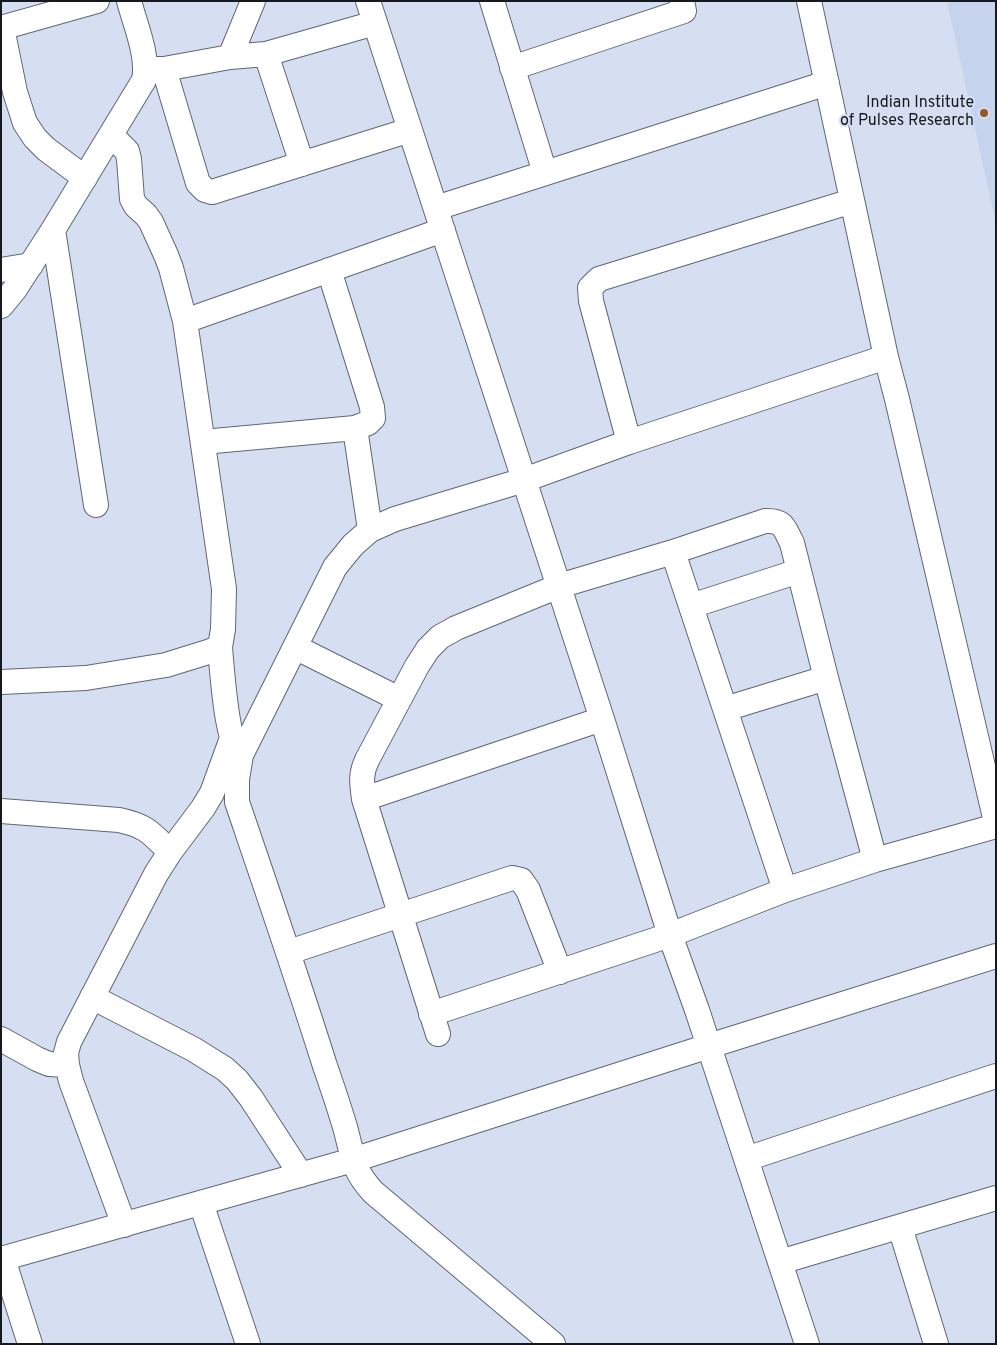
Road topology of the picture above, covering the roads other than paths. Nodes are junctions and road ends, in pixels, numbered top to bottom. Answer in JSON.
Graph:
{"nodes":[{"id":1,"x":97,"y":1,"type":"edge"},
{"id":2,"x":129,"y":1,"type":"edge"},
{"id":3,"x":253,"y":1,"type":"edge"},
{"id":4,"x":492,"y":1,"type":"edge"},
{"id":5,"x":682,"y":1,"type":"edge"},
{"id":6,"x":809,"y":1,"type":"edge"},
{"id":7,"x":372,"y":12,"type":"edge"},
{"id":8,"x":1,"y":28,"type":"edge"},
{"id":9,"x":266,"y":54,"type":"junction"},
{"id":10,"x":230,"y":57,"type":"junction"},
{"id":11,"x":512,"y":68,"type":"junction"},
{"id":12,"x":155,"y":69,"type":"junction"},
{"id":13,"x":827,"y":83,"type":"junction"},
{"id":14,"x":8,"y":94,"type":"edge"},
{"id":15,"x":410,"y":130,"type":"junction"},
{"id":16,"x":111,"y":135,"type":"junction"},
{"id":17,"x":302,"y":164,"type":"junction"},
{"id":18,"x":545,"y":173,"type":"junction"},
{"id":19,"x":85,"y":178,"type":"junction"},
{"id":20,"x":852,"y":201,"type":"junction"},
{"id":21,"x":436,"y":208,"type":"junction"},
{"id":22,"x":53,"y":230,"type":"junction"},
{"id":23,"x":443,"y":230,"type":"junction"},
{"id":24,"x":31,"y":265,"type":"junction"},
{"id":25,"x":1,"y":270,"type":"edge"},
{"id":26,"x":329,"y":270,"type":"junction"},
{"id":27,"x":1,"y":306,"type":"edge"},
{"id":28,"x":185,"y":321,"type":"junction"},
{"id":29,"x":886,"y":357,"type":"junction"},
{"id":30,"x":355,"y":428,"type":"junction"},
{"id":31,"x":203,"y":442,"type":"junction"},
{"id":32,"x":629,"y":442,"type":"junction"},
{"id":33,"x":524,"y":480,"type":"junction"},
{"id":34,"x":96,"y":505,"type":"dead end"},
{"id":35,"x":370,"y":530,"type":"junction"},
{"id":36,"x":673,"y":552,"type":"junction"},
{"id":37,"x":799,"y":571,"type":"junction"},
{"id":38,"x":559,"y":586,"type":"junction"},
{"id":39,"x":691,"y":606,"type":"junction"},
{"id":40,"x":220,"y":647,"type":"junction"},
{"id":41,"x":295,"y":647,"type":"junction"},
{"id":42,"x":826,"y":678,"type":"junction"},
{"id":43,"x":1,"y":682,"type":"edge"},
{"id":44,"x":399,"y":699,"type":"junction"},
{"id":45,"x":725,"y":709,"type":"junction"},
{"id":46,"x":602,"y":718,"type":"junction"},
{"id":47,"x":237,"y":747,"type":"junction"},
{"id":48,"x":364,"y":799,"type":"junction"},
{"id":49,"x":1,"y":811,"type":"edge"},
{"id":50,"x":996,"y":822,"type":"edge"},
{"id":51,"x":996,"y":826,"type":"edge"},
{"id":52,"x":170,"y":852,"type":"junction"},
{"id":53,"x":875,"y":860,"type":"junction"},
{"id":54,"x":785,"y":890,"type":"junction"},
{"id":55,"x":400,"y":914,"type":"junction"},
{"id":56,"x":670,"y":935,"type":"junction"},
{"id":57,"x":289,"y":952,"type":"junction"},
{"id":58,"x":996,"y":956,"type":"edge"},
{"id":59,"x":560,"y":972,"type":"junction"},
{"id":60,"x":92,"y":996,"type":"junction"},
{"id":61,"x":1,"y":1039,"type":"edge"},
{"id":62,"x":709,"y":1046,"type":"junction"},
{"id":63,"x":67,"y":1065,"type":"junction"},
{"id":64,"x":996,"y":1076,"type":"edge"},
{"id":65,"x":746,"y":1159,"type":"junction"},
{"id":66,"x":353,"y":1160,"type":"junction"},
{"id":67,"x":302,"y":1175,"type":"junction"},
{"id":68,"x":996,"y":1198,"type":"edge"},
{"id":69,"x":201,"y":1203,"type":"junction"},
{"id":70,"x":124,"y":1225,"type":"junction"},
{"id":71,"x":900,"y":1227,"type":"junction"},
{"id":72,"x":2,"y":1259,"type":"edge"},
{"id":73,"x":780,"y":1262,"type":"junction"},
{"id":74,"x":30,"y":1344,"type":"edge"},
{"id":75,"x":248,"y":1344,"type":"edge"},
{"id":76,"x":553,"y":1344,"type":"edge"},
{"id":77,"x":807,"y":1344,"type":"edge"},
{"id":78,"x":936,"y":1344,"type":"edge"}],
"edges":[{"from":1,"to":8,"type":"street"},
{"from":2,"to":12,"type":"street"},
{"from":3,"to":10,"type":"street"},
{"from":4,"to":11,"type":"street"},
{"from":5,"to":11,"type":"street"},
{"from":6,"to":13,"type":"street"},
{"from":7,"to":9,"type":"street"},
{"from":7,"to":15,"type":"street"},
{"from":8,"to":14,"type":"street"},
{"from":9,"to":10,"type":"street"},
{"from":9,"to":17,"type":"street"},
{"from":10,"to":12,"type":"street"},
{"from":11,"to":18,"type":"street"},
{"from":12,"to":16,"type":"street"},
{"from":12,"to":17,"type":"street"},
{"from":13,"to":18,"type":"street"},
{"from":13,"to":20,"type":"street"},
{"from":14,"to":19,"type":"street"},
{"from":15,"to":17,"type":"street"},
{"from":15,"to":21,"type":"street"},
{"from":16,"to":19,"type":"street"},
{"from":16,"to":28,"type":"street"},
{"from":18,"to":21,"type":"street"},
{"from":19,"to":22,"type":"street"},
{"from":20,"to":29,"type":"street"},
{"from":20,"to":32,"type":"street"},
{"from":21,"to":23,"type":"street"},
{"from":22,"to":24,"type":"street"},
{"from":22,"to":34,"type":"street"},
{"from":23,"to":26,"type":"street"},
{"from":23,"to":33,"type":"street"},
{"from":24,"to":25,"type":"street"},
{"from":24,"to":27,"type":"street"},
{"from":26,"to":28,"type":"street"},
{"from":26,"to":30,"type":"street"},
{"from":28,"to":31,"type":"street"},
{"from":29,"to":32,"type":"street"},
{"from":29,"to":50,"type":"street"},
{"from":30,"to":31,"type":"street"},
{"from":30,"to":35,"type":"street"},
{"from":31,"to":40,"type":"street"},
{"from":32,"to":33,"type":"street"},
{"from":33,"to":35,"type":"street"},
{"from":33,"to":38,"type":"street"},
{"from":35,"to":41,"type":"street"},
{"from":36,"to":37,"type":"street"},
{"from":36,"to":38,"type":"street"},
{"from":36,"to":39,"type":"street"},
{"from":37,"to":39,"type":"street"},
{"from":37,"to":42,"type":"street"},
{"from":38,"to":44,"type":"street"},
{"from":38,"to":46,"type":"street"},
{"from":39,"to":45,"type":"street"},
{"from":40,"to":43,"type":"street"},
{"from":40,"to":47,"type":"street"},
{"from":41,"to":44,"type":"street"},
{"from":41,"to":47,"type":"street"},
{"from":42,"to":45,"type":"street"},
{"from":42,"to":53,"type":"street"},
{"from":44,"to":48,"type":"street"},
{"from":45,"to":54,"type":"street"},
{"from":46,"to":48,"type":"street"},
{"from":46,"to":56,"type":"street"},
{"from":47,"to":52,"type":"street"},
{"from":47,"to":57,"type":"street"},
{"from":48,"to":55,"type":"street"},
{"from":49,"to":52,"type":"street"},
{"from":51,"to":53,"type":"street"},
{"from":52,"to":60,"type":"street"},
{"from":53,"to":54,"type":"street"},
{"from":54,"to":56,"type":"street"},
{"from":55,"to":57,"type":"street"},
{"from":55,"to":59,"type":"street"},
{"from":55,"to":59,"type":"street"},
{"from":56,"to":59,"type":"street"},
{"from":56,"to":62,"type":"street"},
{"from":57,"to":66,"type":"street"},
{"from":58,"to":62,"type":"street"},
{"from":60,"to":63,"type":"street"},
{"from":60,"to":67,"type":"street"},
{"from":61,"to":63,"type":"street"},
{"from":62,"to":65,"type":"street"},
{"from":62,"to":66,"type":"street"},
{"from":63,"to":70,"type":"street"},
{"from":64,"to":65,"type":"street"},
{"from":65,"to":73,"type":"street"},
{"from":66,"to":67,"type":"street"},
{"from":66,"to":76,"type":"street"},
{"from":67,"to":69,"type":"street"},
{"from":68,"to":71,"type":"street"},
{"from":69,"to":70,"type":"street"},
{"from":69,"to":75,"type":"street"},
{"from":70,"to":72,"type":"street"},
{"from":71,"to":73,"type":"street"},
{"from":71,"to":78,"type":"street"},
{"from":72,"to":74,"type":"street"},
{"from":73,"to":77,"type":"street"}]}
